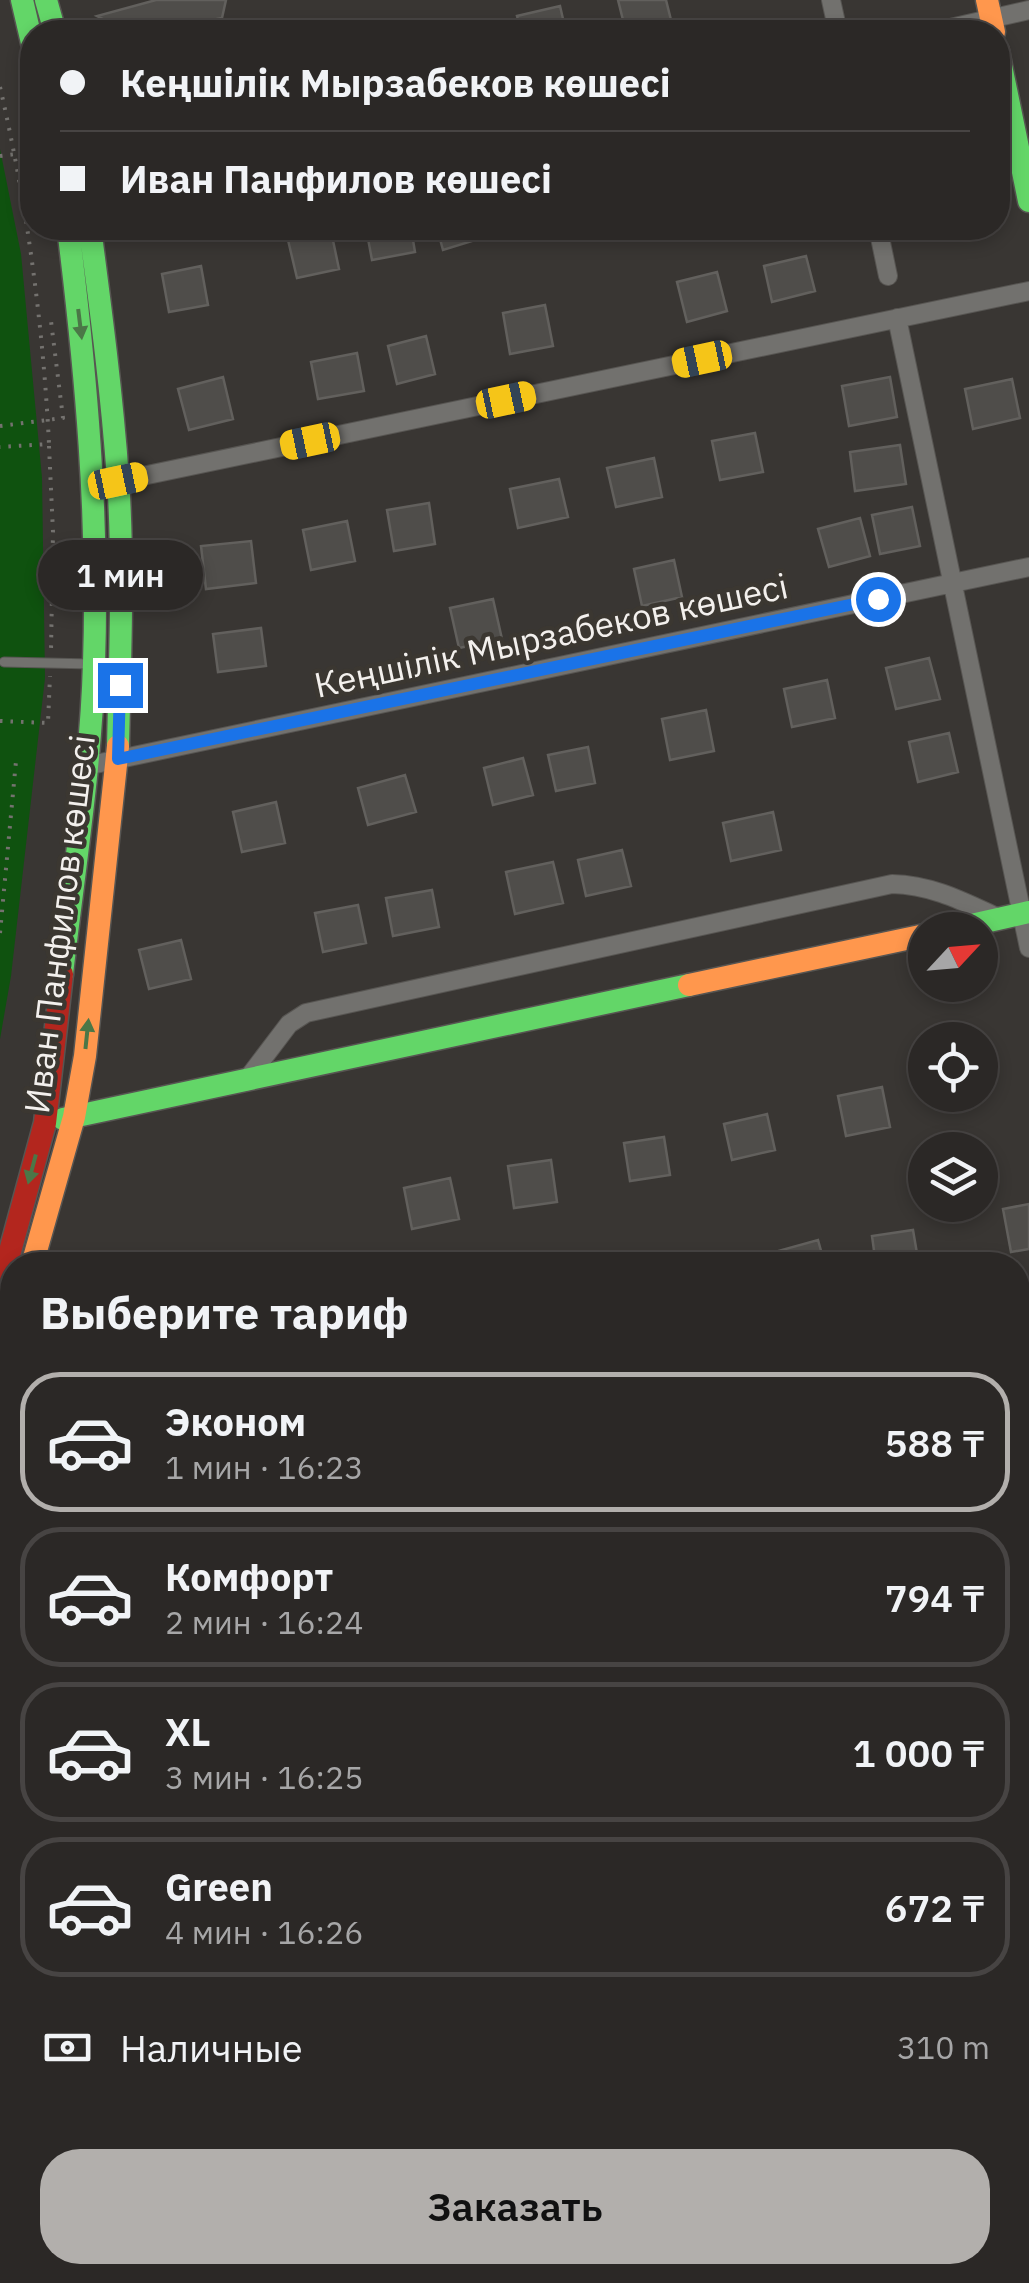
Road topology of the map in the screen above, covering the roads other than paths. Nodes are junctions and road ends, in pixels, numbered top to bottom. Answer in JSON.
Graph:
{"nodes":[{"id":1,"x":1029,"y":10,"type":"edge"},
{"id":2,"x":990,"y":17,"type":"edge"},
{"id":3,"x":1010,"y":109,"type":"edge"},
{"id":4,"x":1029,"y":201,"type":"edge"},
{"id":5,"x":69,"y":240,"type":"edge"},
{"id":6,"x":92,"y":240,"type":"edge"},
{"id":7,"x":880,"y":240,"type":"edge"},
{"id":8,"x":888,"y":276,"type":"dead end"},
{"id":9,"x":1029,"y":291,"type":"edge"},
{"id":10,"x":897,"y":318,"type":"junction"},
{"id":11,"x":118,"y":481,"type":"junction"},
{"id":12,"x":94,"y":486,"type":"junction"},
{"id":13,"x":1029,"y":567,"type":"edge"},
{"id":14,"x":955,"y":582,"type":"junction"},
{"id":15,"x":4,"y":662,"type":"dead end"},
{"id":16,"x":94,"y":664,"type":"junction"},
{"id":17,"x":118,"y":759,"type":"junction"},
{"id":18,"x":86,"y":766,"type":"junction"},
{"id":19,"x":1017,"y":915,"type":"edge"},
{"id":20,"x":908,"y":939,"type":"edge"},
{"id":21,"x":1029,"y":948,"type":"edge"},
{"id":22,"x":244,"y":1082,"type":"junction"},
{"id":23,"x":74,"y":1117,"type":"junction"},
{"id":24,"x":44,"y":1123,"type":"junction"},
{"id":25,"x":10,"y":1252,"type":"edge"},
{"id":26,"x":36,"y":1252,"type":"edge"}],
"edges":[{"from":1,"to":2,"type":"street"},
{"from":3,"to":4,"type":"street"},
{"from":5,"to":12,"type":"street","name":"Иван Панфилов көшесі","one_way":true},
{"from":6,"to":11,"type":"street","name":"Иван Панфилов көшесі"},
{"from":7,"to":8,"type":"street"},
{"from":9,"to":10,"type":"street"},
{"from":10,"to":11,"type":"street"},
{"from":10,"to":14,"type":"street"},
{"from":11,"to":12,"type":"street"},
{"from":11,"to":17,"type":"street","name":"Иван Панфилов көшесі"},
{"from":12,"to":16,"type":"street","name":"Иван Панфилов көшесі"},
{"from":13,"to":14,"type":"street","name":"Кеңшілік Мырзабеков көшесі"},
{"from":14,"to":17,"type":"street","name":"Кеңшілік Мырзабеков көшесі"},
{"from":14,"to":19,"type":"street"},
{"from":15,"to":16,"type":"lane"},
{"from":16,"to":18,"type":"street","name":"Иван Панфилов көшесі"},
{"from":17,"to":18,"type":"street","name":"Кеңшілік Мырзабеков көшесі"},
{"from":23,"to":17,"type":"street","name":"Иван Панфилов көшесі","one_way":true},
{"from":18,"to":24,"type":"street","name":"Иван Панфилов көшесі"},
{"from":19,"to":21,"type":"street"},
{"from":19,"to":22,"type":"street"},
{"from":20,"to":22,"type":"street"},
{"from":22,"to":23,"type":"street"},
{"from":23,"to":24,"type":"street"},
{"from":23,"to":26,"type":"street","name":"Иван Панфилов көшесі"},
{"from":24,"to":25,"type":"street","name":"Иван Панфилов көшесі","one_way":true}]}
